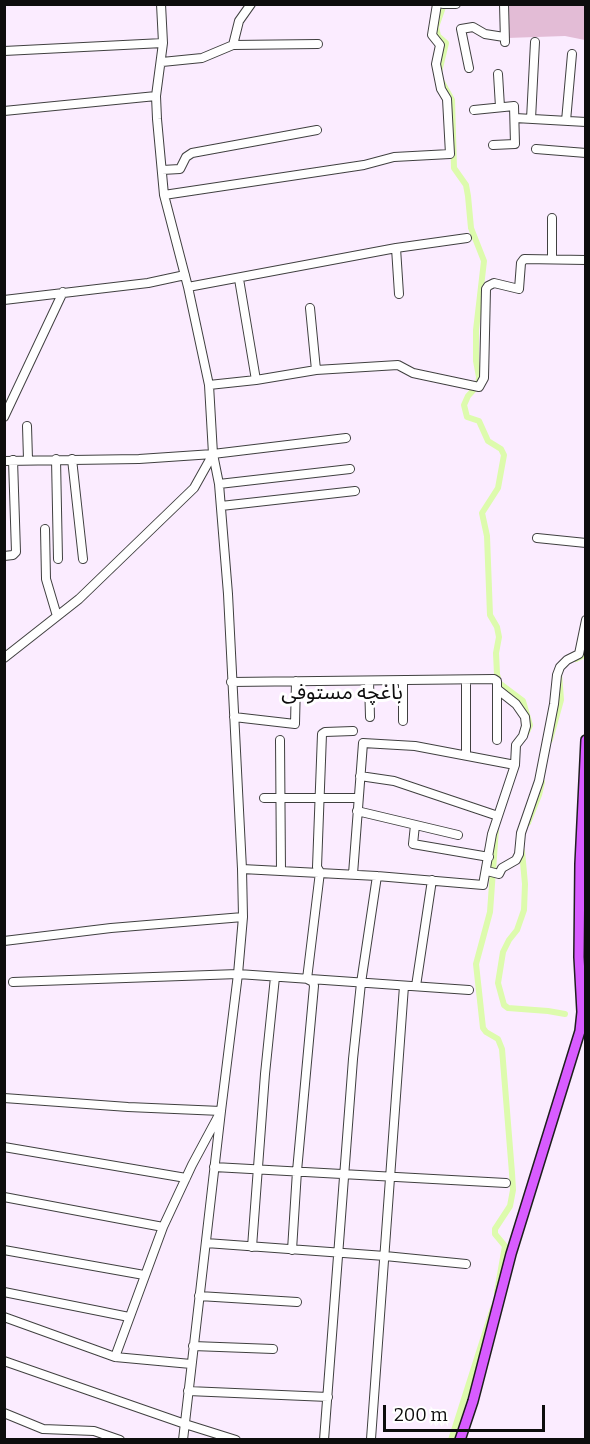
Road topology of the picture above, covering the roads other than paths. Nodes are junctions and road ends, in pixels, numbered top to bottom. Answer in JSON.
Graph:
{"nodes":[{"id":1,"x":161,"y":4,"type":"edge"},
{"id":2,"x":251,"y":4,"type":"edge"},
{"id":3,"x":437,"y":4,"type":"edge"},
{"id":4,"x":444,"y":4,"type":"edge"},
{"id":5,"x":456,"y":4,"type":"edge"},
{"id":6,"x":504,"y":4,"type":"edge"},
{"id":7,"x":448,"y":5,"type":"edge"},
{"id":8,"x":535,"y":42,"type":"dead end"},
{"id":9,"x":164,"y":43,"type":"junction"},
{"id":10,"x":318,"y":44,"type":"dead end"},
{"id":11,"x":233,"y":45,"type":"junction"},
{"id":12,"x":4,"y":51,"type":"edge"},
{"id":13,"x":572,"y":54,"type":"dead end"},
{"id":14,"x":162,"y":62,"type":"junction"},
{"id":15,"x":469,"y":68,"type":"dead end"},
{"id":16,"x":498,"y":74,"type":"dead end"},
{"id":17,"x":156,"y":96,"type":"junction"},
{"id":18,"x":500,"y":107,"type":"junction"},
{"id":19,"x":474,"y":110,"type":"dead end"},
{"id":20,"x":4,"y":111,"type":"edge"},
{"id":21,"x":515,"y":118,"type":"junction"},
{"id":22,"x":531,"y":119,"type":"junction"},
{"id":23,"x":566,"y":121,"type":"junction"},
{"id":24,"x":585,"y":122,"type":"edge"},
{"id":25,"x":317,"y":130,"type":"dead end"},
{"id":26,"x":492,"y":145,"type":"dead end"},
{"id":27,"x":536,"y":149,"type":"dead end"},
{"id":28,"x":585,"y":153,"type":"edge"},
{"id":29,"x":162,"y":170,"type":"junction"},
{"id":30,"x":164,"y":195,"type":"junction"},
{"id":31,"x":552,"y":218,"type":"dead end"},
{"id":32,"x":467,"y":238,"type":"dead end"},
{"id":33,"x":396,"y":248,"type":"junction"},
{"id":34,"x":552,"y":258,"type":"junction"},
{"id":35,"x":585,"y":260,"type":"edge"},
{"id":36,"x":185,"y":275,"type":"junction"},
{"id":37,"x":239,"y":279,"type":"junction"},
{"id":38,"x":188,"y":287,"type":"junction"},
{"id":39,"x":63,"y":292,"type":"junction"},
{"id":40,"x":399,"y":294,"type":"dead end"},
{"id":41,"x":4,"y":300,"type":"edge"},
{"id":42,"x":310,"y":308,"type":"dead end"},
{"id":43,"x":316,"y":370,"type":"junction"},
{"id":44,"x":256,"y":380,"type":"junction"},
{"id":45,"x":209,"y":385,"type":"junction"},
{"id":46,"x":4,"y":417,"type":"edge"},
{"id":47,"x":27,"y":426,"type":"dead end"},
{"id":48,"x":346,"y":438,"type":"dead end"},
{"id":49,"x":213,"y":454,"type":"junction"},
{"id":50,"x":28,"y":459,"type":"junction"},
{"id":51,"x":56,"y":459,"type":"junction"},
{"id":52,"x":72,"y":459,"type":"junction"},
{"id":53,"x":14,"y":460,"type":"junction"},
{"id":54,"x":4,"y":461,"type":"edge"},
{"id":55,"x":350,"y":469,"type":"dead end"},
{"id":56,"x":219,"y":484,"type":"junction"},
{"id":57,"x":355,"y":491,"type":"dead end"},
{"id":58,"x":221,"y":507,"type":"junction"},
{"id":59,"x":45,"y":529,"type":"dead end"},
{"id":60,"x":537,"y":538,"type":"dead end"},
{"id":61,"x":585,"y":543,"type":"edge"},
{"id":62,"x":4,"y":556,"type":"edge"},
{"id":63,"x":58,"y":559,"type":"dead end"},
{"id":64,"x":83,"y":559,"type":"dead end"},
{"id":65,"x":57,"y":616,"type":"junction"},
{"id":66,"x":585,"y":620,"type":"edge"},
{"id":67,"x":584,"y":635,"type":"edge"},
{"id":68,"x":4,"y":658,"type":"edge"},
{"id":69,"x":296,"y":681,"type":"junction"},
{"id":70,"x":369,"y":681,"type":"junction"},
{"id":71,"x":403,"y":681,"type":"junction"},
{"id":72,"x":466,"y":681,"type":"junction"},
{"id":73,"x":231,"y":682,"type":"junction"},
{"id":74,"x":496,"y":689,"type":"junction"},
{"id":75,"x":234,"y":717,"type":"junction"},
{"id":76,"x":370,"y":717,"type":"dead end"},
{"id":77,"x":404,"y":721,"type":"dead end"},
{"id":78,"x":353,"y":731,"type":"dead end"},
{"id":79,"x":280,"y":740,"type":"dead end"},
{"id":80,"x":497,"y":740,"type":"dead end"},
{"id":81,"x":585,"y":740,"type":"edge"},
{"id":82,"x":466,"y":754,"type":"junction"},
{"id":83,"x":514,"y":765,"type":"junction"},
{"id":84,"x":360,"y":776,"type":"junction"},
{"id":85,"x":585,"y":795,"type":"edge"},
{"id":86,"x":264,"y":798,"type":"dead end"},
{"id":87,"x":281,"y":798,"type":"junction"},
{"id":88,"x":358,"y":798,"type":"junction"},
{"id":89,"x":320,"y":799,"type":"junction"},
{"id":90,"x":357,"y":811,"type":"junction"},
{"id":91,"x":498,"y":816,"type":"junction"},
{"id":92,"x":415,"y":825,"type":"junction"},
{"id":93,"x":458,"y":835,"type":"dead end"},
{"id":94,"x":489,"y":857,"type":"junction"},
{"id":95,"x":242,"y":869,"type":"junction"},
{"id":96,"x":281,"y":871,"type":"junction"},
{"id":97,"x":487,"y":871,"type":"junction"},
{"id":98,"x":320,"y":872,"type":"junction"},
{"id":99,"x":353,"y":874,"type":"junction"},
{"id":100,"x":377,"y":876,"type":"junction"},
{"id":101,"x":432,"y":880,"type":"junction"},
{"id":102,"x":243,"y":917,"type":"junction"},
{"id":103,"x":4,"y":941,"type":"edge"},
{"id":104,"x":583,"y":973,"type":"edge"},
{"id":105,"x":238,"y":974,"type":"junction"},
{"id":106,"x":275,"y":977,"type":"junction"},
{"id":107,"x":307,"y":979,"type":"junction"},
{"id":108,"x":13,"y":982,"type":"dead end"},
{"id":109,"x":361,"y":983,"type":"junction"},
{"id":110,"x":404,"y":986,"type":"junction"},
{"id":111,"x":416,"y":986,"type":"junction"},
{"id":112,"x":469,"y":990,"type":"dead end"},
{"id":113,"x":4,"y":1098,"type":"edge"},
{"id":114,"x":220,"y":1110,"type":"junction"},
{"id":115,"x":4,"y":1147,"type":"edge"},
{"id":116,"x":214,"y":1167,"type":"junction"},
{"id":117,"x":257,"y":1169,"type":"junction"},
{"id":118,"x":297,"y":1171,"type":"junction"},
{"id":119,"x":345,"y":1174,"type":"junction"},
{"id":120,"x":390,"y":1176,"type":"junction"},
{"id":121,"x":186,"y":1178,"type":"junction"},
{"id":122,"x":506,"y":1183,"type":"dead end"},
{"id":123,"x":4,"y":1197,"type":"edge"},
{"id":124,"x":163,"y":1227,"type":"junction"},
{"id":125,"x":206,"y":1243,"type":"junction"},
{"id":126,"x":252,"y":1247,"type":"junction"},
{"id":127,"x":4,"y":1250,"type":"edge"},
{"id":128,"x":292,"y":1250,"type":"junction"},
{"id":129,"x":339,"y":1252,"type":"junction"},
{"id":130,"x":385,"y":1256,"type":"junction"},
{"id":131,"x":466,"y":1264,"type":"dead end"},
{"id":132,"x":144,"y":1275,"type":"junction"},
{"id":133,"x":4,"y":1292,"type":"edge"},
{"id":134,"x":199,"y":1296,"type":"junction"},
{"id":135,"x":297,"y":1302,"type":"dead end"},
{"id":136,"x":4,"y":1317,"type":"edge"},
{"id":137,"x":129,"y":1317,"type":"junction"},
{"id":138,"x":193,"y":1346,"type":"junction"},
{"id":139,"x":273,"y":1349,"type":"dead end"},
{"id":140,"x":115,"y":1357,"type":"junction"},
{"id":141,"x":4,"y":1361,"type":"edge"},
{"id":142,"x":191,"y":1364,"type":"junction"},
{"id":143,"x":188,"y":1391,"type":"junction"},
{"id":144,"x":328,"y":1397,"type":"junction"},
{"id":145,"x":4,"y":1413,"type":"edge"},
{"id":146,"x":185,"y":1424,"type":"junction"},
{"id":147,"x":371,"y":1439,"type":"edge"},
{"id":148,"x":120,"y":1440,"type":"edge"},
{"id":149,"x":183,"y":1440,"type":"edge"},
{"id":150,"x":236,"y":1440,"type":"edge"},
{"id":151,"x":324,"y":1440,"type":"edge"},
{"id":152,"x":460,"y":1440,"type":"edge"}],
"edges":[{"from":1,"to":9,"type":"street"},
{"from":2,"to":11,"type":"street"},
{"from":3,"to":30,"type":"street"},
{"from":4,"to":7,"type":"street"},
{"from":5,"to":7,"type":"street"},
{"from":6,"to":15,"type":"street"},
{"from":8,"to":22,"type":"street"},
{"from":9,"to":12,"type":"street"},
{"from":9,"to":14,"type":"street"},
{"from":10,"to":11,"type":"street"},
{"from":11,"to":14,"type":"street"},
{"from":13,"to":23,"type":"street"},
{"from":14,"to":17,"type":"street"},
{"from":16,"to":18,"type":"street"},
{"from":17,"to":20,"type":"street"},
{"from":17,"to":29,"type":"street"},
{"from":18,"to":19,"type":"street"},
{"from":18,"to":21,"type":"street"},
{"from":21,"to":22,"type":"street"},
{"from":21,"to":26,"type":"street"},
{"from":22,"to":23,"type":"street"},
{"from":23,"to":24,"type":"street"},
{"from":25,"to":29,"type":"street"},
{"from":27,"to":28,"type":"street"},
{"from":29,"to":30,"type":"street"},
{"from":30,"to":36,"type":"street"},
{"from":31,"to":34,"type":"street"},
{"from":32,"to":33,"type":"street"},
{"from":33,"to":37,"type":"street"},
{"from":33,"to":40,"type":"street"},
{"from":34,"to":35,"type":"street"},
{"from":34,"to":43,"type":"street"},
{"from":36,"to":38,"type":"street"},
{"from":36,"to":39,"type":"street"},
{"from":37,"to":38,"type":"street"},
{"from":37,"to":44,"type":"street"},
{"from":38,"to":45,"type":"street"},
{"from":39,"to":41,"type":"street"},
{"from":39,"to":46,"type":"street"},
{"from":42,"to":43,"type":"street"},
{"from":43,"to":44,"type":"street"},
{"from":44,"to":45,"type":"street"},
{"from":45,"to":49,"type":"street"},
{"from":47,"to":50,"type":"street"},
{"from":48,"to":49,"type":"street"},
{"from":49,"to":52,"type":"street"},
{"from":49,"to":56,"type":"street"},
{"from":49,"to":65,"type":"street"},
{"from":50,"to":51,"type":"street"},
{"from":50,"to":53,"type":"street"},
{"from":51,"to":52,"type":"street"},
{"from":51,"to":63,"type":"street"},
{"from":52,"to":64,"type":"street"},
{"from":53,"to":54,"type":"street"},
{"from":53,"to":62,"type":"street"},
{"from":55,"to":56,"type":"street"},
{"from":56,"to":58,"type":"street"},
{"from":57,"to":58,"type":"street"},
{"from":58,"to":73,"type":"street"},
{"from":59,"to":65,"type":"street"},
{"from":60,"to":61,"type":"street"},
{"from":65,"to":68,"type":"street"},
{"from":66,"to":67,"type":"street"},
{"from":67,"to":97,"type":"street"},
{"from":69,"to":70,"type":"street"},
{"from":69,"to":73,"type":"street"},
{"from":69,"to":75,"type":"street"},
{"from":70,"to":71,"type":"street"},
{"from":70,"to":76,"type":"street"},
{"from":71,"to":72,"type":"street"},
{"from":71,"to":77,"type":"street"},
{"from":72,"to":74,"type":"street"},
{"from":72,"to":82,"type":"street"},
{"from":73,"to":75,"type":"street"},
{"from":74,"to":80,"type":"street"},
{"from":74,"to":83,"type":"street"},
{"from":75,"to":95,"type":"street"},
{"from":78,"to":89,"type":"street"},
{"from":79,"to":87,"type":"street"},
{"from":81,"to":85,"type":"main road"},
{"from":82,"to":83,"type":"street"},
{"from":82,"to":84,"type":"street"},
{"from":83,"to":91,"type":"street"},
{"from":84,"to":88,"type":"street"},
{"from":84,"to":91,"type":"street"},
{"from":85,"to":104,"type":"main road"},
{"from":86,"to":87,"type":"street"},
{"from":87,"to":89,"type":"street"},
{"from":87,"to":96,"type":"street"},
{"from":88,"to":89,"type":"street"},
{"from":88,"to":90,"type":"street"},
{"from":89,"to":98,"type":"street"},
{"from":90,"to":92,"type":"street"},
{"from":90,"to":99,"type":"street"},
{"from":91,"to":94,"type":"street"},
{"from":92,"to":93,"type":"street"},
{"from":92,"to":94,"type":"street"},
{"from":94,"to":97,"type":"street"},
{"from":95,"to":96,"type":"street"},
{"from":95,"to":102,"type":"street"},
{"from":96,"to":98,"type":"street"},
{"from":97,"to":101,"type":"street"},
{"from":98,"to":99,"type":"street"},
{"from":98,"to":107,"type":"street"},
{"from":99,"to":100,"type":"street"},
{"from":100,"to":101,"type":"street"},
{"from":100,"to":109,"type":"street"},
{"from":101,"to":111,"type":"street"},
{"from":102,"to":103,"type":"street"},
{"from":102,"to":105,"type":"street"},
{"from":104,"to":152,"type":"main road"},
{"from":105,"to":106,"type":"street"},
{"from":105,"to":108,"type":"street"},
{"from":105,"to":114,"type":"street"},
{"from":106,"to":107,"type":"street"},
{"from":106,"to":117,"type":"street"},
{"from":107,"to":109,"type":"street"},
{"from":107,"to":118,"type":"street"},
{"from":109,"to":110,"type":"street"},
{"from":109,"to":119,"type":"street"},
{"from":110,"to":111,"type":"street"},
{"from":110,"to":120,"type":"street"},
{"from":111,"to":112,"type":"street"},
{"from":113,"to":114,"type":"street"},
{"from":114,"to":116,"type":"street"},
{"from":114,"to":121,"type":"street"},
{"from":115,"to":121,"type":"street"},
{"from":116,"to":117,"type":"street"},
{"from":116,"to":125,"type":"street"},
{"from":117,"to":118,"type":"street"},
{"from":117,"to":126,"type":"street"},
{"from":118,"to":119,"type":"street"},
{"from":118,"to":128,"type":"street"},
{"from":119,"to":120,"type":"street"},
{"from":119,"to":129,"type":"street"},
{"from":120,"to":122,"type":"street"},
{"from":120,"to":130,"type":"street"},
{"from":121,"to":124,"type":"street"},
{"from":123,"to":124,"type":"street"},
{"from":124,"to":132,"type":"street"},
{"from":125,"to":126,"type":"street"},
{"from":125,"to":134,"type":"street"},
{"from":126,"to":128,"type":"street"},
{"from":127,"to":132,"type":"street"},
{"from":128,"to":129,"type":"street"},
{"from":129,"to":130,"type":"street"},
{"from":129,"to":144,"type":"street"},
{"from":130,"to":131,"type":"street"},
{"from":130,"to":147,"type":"street"},
{"from":132,"to":137,"type":"street"},
{"from":133,"to":137,"type":"street"},
{"from":134,"to":135,"type":"street"},
{"from":134,"to":138,"type":"street"},
{"from":136,"to":140,"type":"street"},
{"from":137,"to":140,"type":"street"},
{"from":138,"to":139,"type":"street"},
{"from":138,"to":142,"type":"street"},
{"from":140,"to":142,"type":"street"},
{"from":141,"to":146,"type":"street"},
{"from":142,"to":143,"type":"street"},
{"from":143,"to":144,"type":"street"},
{"from":143,"to":146,"type":"street"},
{"from":144,"to":151,"type":"street"},
{"from":145,"to":148,"type":"street"},
{"from":146,"to":149,"type":"street"},
{"from":146,"to":150,"type":"street"}]}
